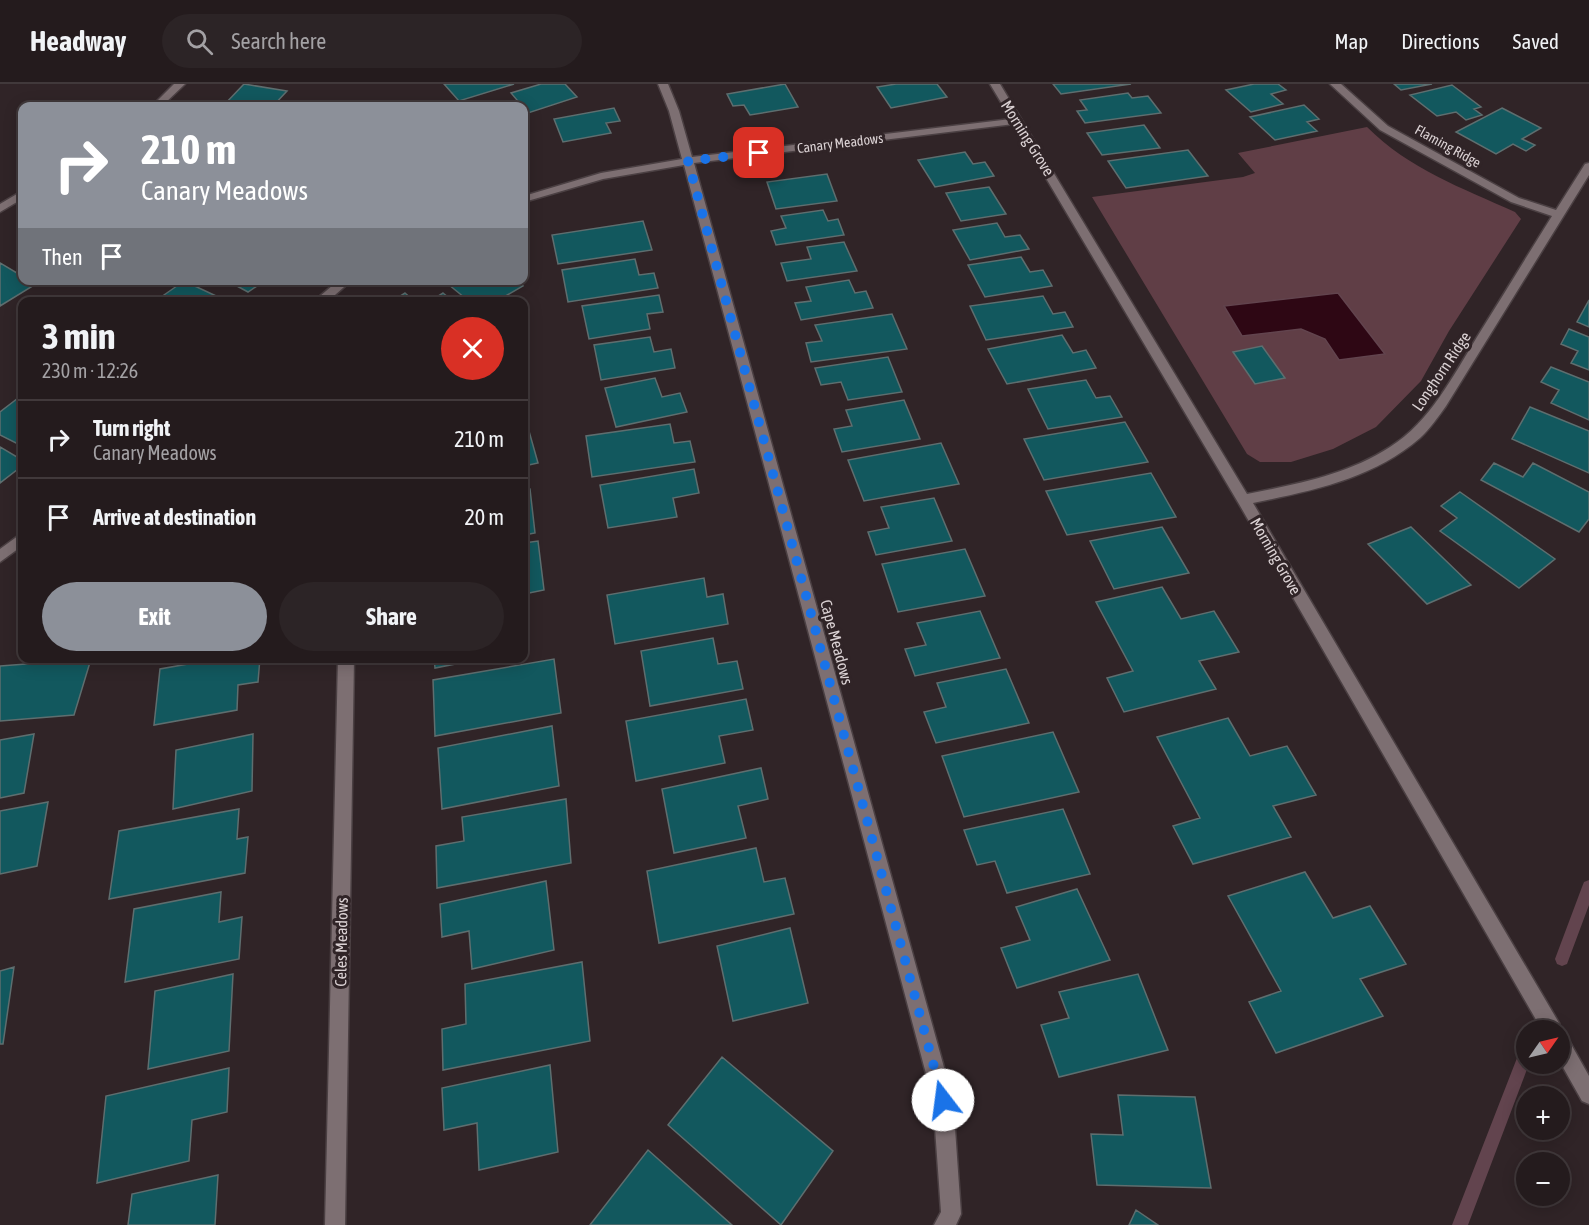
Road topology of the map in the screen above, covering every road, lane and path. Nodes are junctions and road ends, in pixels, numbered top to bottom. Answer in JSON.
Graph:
{"nodes":[{"id":1,"x":180,"y":84,"type":"edge"},
{"id":2,"x":663,"y":84,"type":"edge"},
{"id":3,"x":995,"y":84,"type":"edge"},
{"id":4,"x":1335,"y":84,"type":"edge"},
{"id":5,"x":161,"y":102,"type":"edge"},
{"id":6,"x":1017,"y":121,"type":"junction"},
{"id":7,"x":688,"y":161,"type":"junction"},
{"id":8,"x":1589,"y":166,"type":"edge"},
{"id":9,"x":18,"y":197,"type":"edge"},
{"id":10,"x":528,"y":198,"type":"edge"},
{"id":11,"x":0,"y":208,"type":"edge"},
{"id":12,"x":1559,"y":215,"type":"junction"},
{"id":13,"x":340,"y":285,"type":"edge"},
{"id":14,"x":326,"y":297,"type":"edge"},
{"id":15,"x":1244,"y":500,"type":"junction"},
{"id":16,"x":18,"y":541,"type":"edge"},
{"id":17,"x":0,"y":556,"type":"edge"},
{"id":18,"x":346,"y":663,"type":"edge"},
{"id":19,"x":1546,"y":1020,"type":"edge"},
{"id":20,"x":1570,"y":1061,"type":"edge"},
{"id":21,"x":1589,"y":1094,"type":"edge"},
{"id":22,"x":948,"y":1219,"type":"edge"},
{"id":23,"x":336,"y":1225,"type":"edge"}],
"edges":[{"from":1,"to":5,"type":"street"},
{"from":2,"to":7,"type":"street","name":"Cape Meadows"},
{"from":3,"to":6,"type":"street","name":"Morning Grove"},
{"from":4,"to":12,"type":"street","name":"Flaming Ridge"},
{"from":6,"to":7,"type":"street","name":"Canary Meadows"},
{"from":6,"to":15,"type":"street","name":"Morning Grove"},
{"from":7,"to":10,"type":"street","name":"Canary Meadows"},
{"from":7,"to":22,"type":"street","name":"Cape Meadows"},
{"from":8,"to":12,"type":"street","name":"Longhorn Ridge"},
{"from":9,"to":11,"type":"street"},
{"from":12,"to":15,"type":"street","name":"Longhorn Ridge"},
{"from":13,"to":14,"type":"street"},
{"from":15,"to":19,"type":"street","name":"Morning Grove"},
{"from":16,"to":17,"type":"street"},
{"from":18,"to":23,"type":"street","name":"Celes Meadows"},
{"from":20,"to":21,"type":"street"}]}
